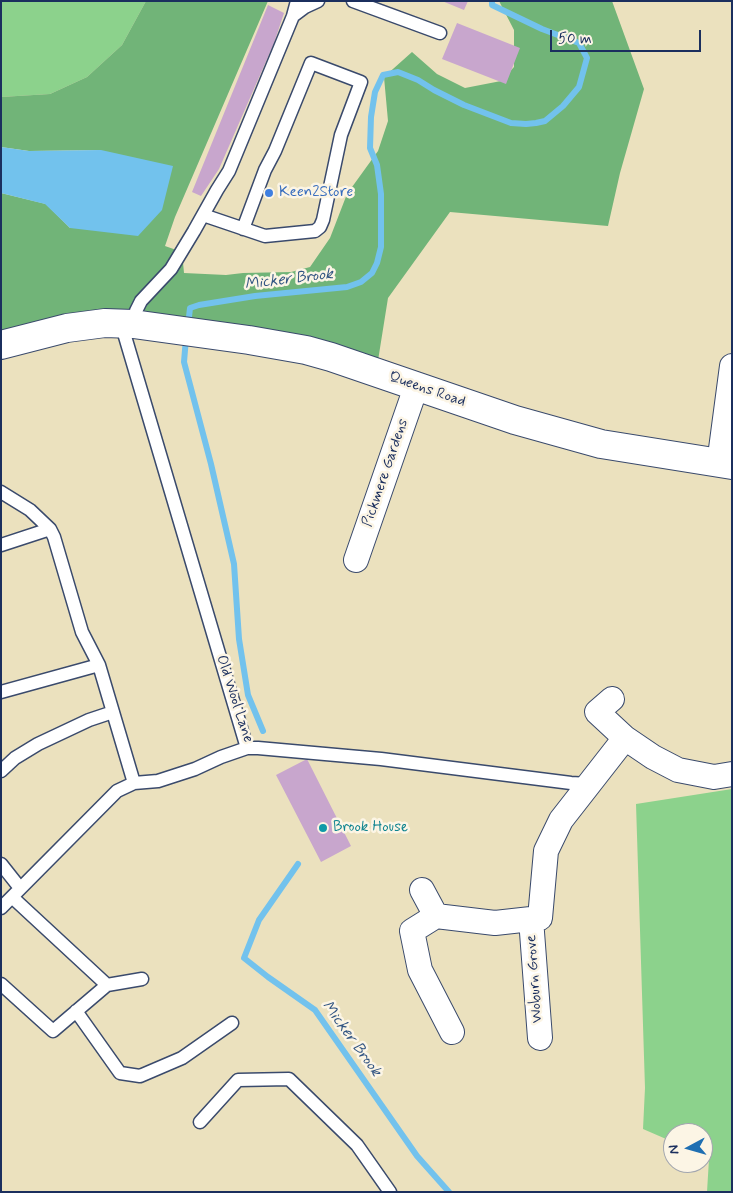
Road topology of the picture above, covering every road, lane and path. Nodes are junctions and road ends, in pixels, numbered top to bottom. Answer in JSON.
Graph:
{"nodes":[{"id":1,"x":297,"y":1,"type":"edge"},
{"id":2,"x":318,"y":1,"type":"edge"},
{"id":3,"x":353,"y":1,"type":"edge"},
{"id":4,"x":293,"y":16,"type":"junction"},
{"id":5,"x":440,"y":33,"type":"dead end"},
{"id":6,"x":203,"y":215,"type":"junction"},
{"id":7,"x":243,"y":228,"type":"junction"},
{"id":8,"x":127,"y":324,"type":"junction"},
{"id":9,"x":1,"y":345,"type":"edge"},
{"id":10,"x":732,"y":366,"type":"edge"},
{"id":11,"x":416,"y":387,"type":"junction"},
{"id":12,"x":726,"y":465,"type":"edge"},
{"id":13,"x":1,"y":492,"type":"edge"},
{"id":14,"x":50,"y":529,"type":"junction"},
{"id":15,"x":1,"y":545,"type":"edge"},
{"id":16,"x":356,"y":560,"type":"dead end"},
{"id":17,"x":99,"y":665,"type":"junction"},
{"id":18,"x":1,"y":692,"type":"edge"},
{"id":19,"x":612,"y":698,"type":"dead end"},
{"id":20,"x":113,"y":712,"type":"junction"},
{"id":21,"x":625,"y":738,"type":"junction"},
{"id":22,"x":252,"y":748,"type":"junction"},
{"id":23,"x":1,"y":771,"type":"edge"},
{"id":24,"x":732,"y":774,"type":"edge"},
{"id":25,"x":134,"y":783,"type":"junction"},
{"id":26,"x":588,"y":784,"type":"junction"},
{"id":27,"x":1,"y":864,"type":"edge"},
{"id":28,"x":422,"y":890,"type":"dead end"},
{"id":29,"x":16,"y":893,"type":"junction"},
{"id":30,"x":1,"y":908,"type":"edge"},
{"id":31,"x":436,"y":916,"type":"junction"},
{"id":32,"x":530,"y":919,"type":"junction"},
{"id":33,"x":142,"y":979,"type":"dead end"},
{"id":34,"x":1,"y":984,"type":"edge"},
{"id":35,"x":107,"y":984,"type":"junction"},
{"id":36,"x":76,"y":1011,"type":"junction"},
{"id":37,"x":232,"y":1023,"type":"dead end"},
{"id":38,"x":452,"y":1032,"type":"dead end"},
{"id":39,"x":540,"y":1038,"type":"dead end"},
{"id":40,"x":200,"y":1122,"type":"dead end"},
{"id":41,"x":390,"y":1192,"type":"edge"}],
"edges":[{"from":1,"to":4,"type":"lane"},
{"from":2,"to":4,"type":"lane"},
{"from":3,"to":5,"type":"lane"},
{"from":4,"to":6,"type":"lane"},
{"from":6,"to":7,"type":"lane"},
{"from":6,"to":8,"type":"lane"},
{"from":7,"to":7,"type":"lane"},
{"from":8,"to":9,"type":"street","name":"Queens Road"},
{"from":8,"to":11,"type":"street","name":"Queens Road"},
{"from":8,"to":22,"type":"lane","name":"Old Wool Lane"},
{"from":10,"to":12,"type":"street"},
{"from":11,"to":12,"type":"street","name":"Queens Road"},
{"from":11,"to":16,"type":"street","name":"Pickmere Gardens"},
{"from":13,"to":14,"type":"lane"},
{"from":14,"to":15,"type":"lane"},
{"from":14,"to":17,"type":"lane"},
{"from":17,"to":18,"type":"lane"},
{"from":17,"to":20,"type":"lane"},
{"from":19,"to":21,"type":"street"},
{"from":20,"to":23,"type":"lane"},
{"from":20,"to":25,"type":"lane"},
{"from":21,"to":24,"type":"street"},
{"from":21,"to":26,"type":"street"},
{"from":22,"to":25,"type":"lane"},
{"from":22,"to":26,"type":"lane","name":"Old Wool Lane"},
{"from":25,"to":29,"type":"lane"},
{"from":26,"to":32,"type":"street"},
{"from":27,"to":29,"type":"lane"},
{"from":28,"to":31,"type":"street"},
{"from":29,"to":30,"type":"lane"},
{"from":29,"to":35,"type":"lane"},
{"from":31,"to":32,"type":"street"},
{"from":31,"to":38,"type":"street"},
{"from":32,"to":39,"type":"street","name":"Woburn Grove"},
{"from":33,"to":35,"type":"lane"},
{"from":34,"to":36,"type":"lane"},
{"from":35,"to":36,"type":"lane"},
{"from":36,"to":37,"type":"lane"},
{"from":40,"to":41,"type":"lane"}]}
